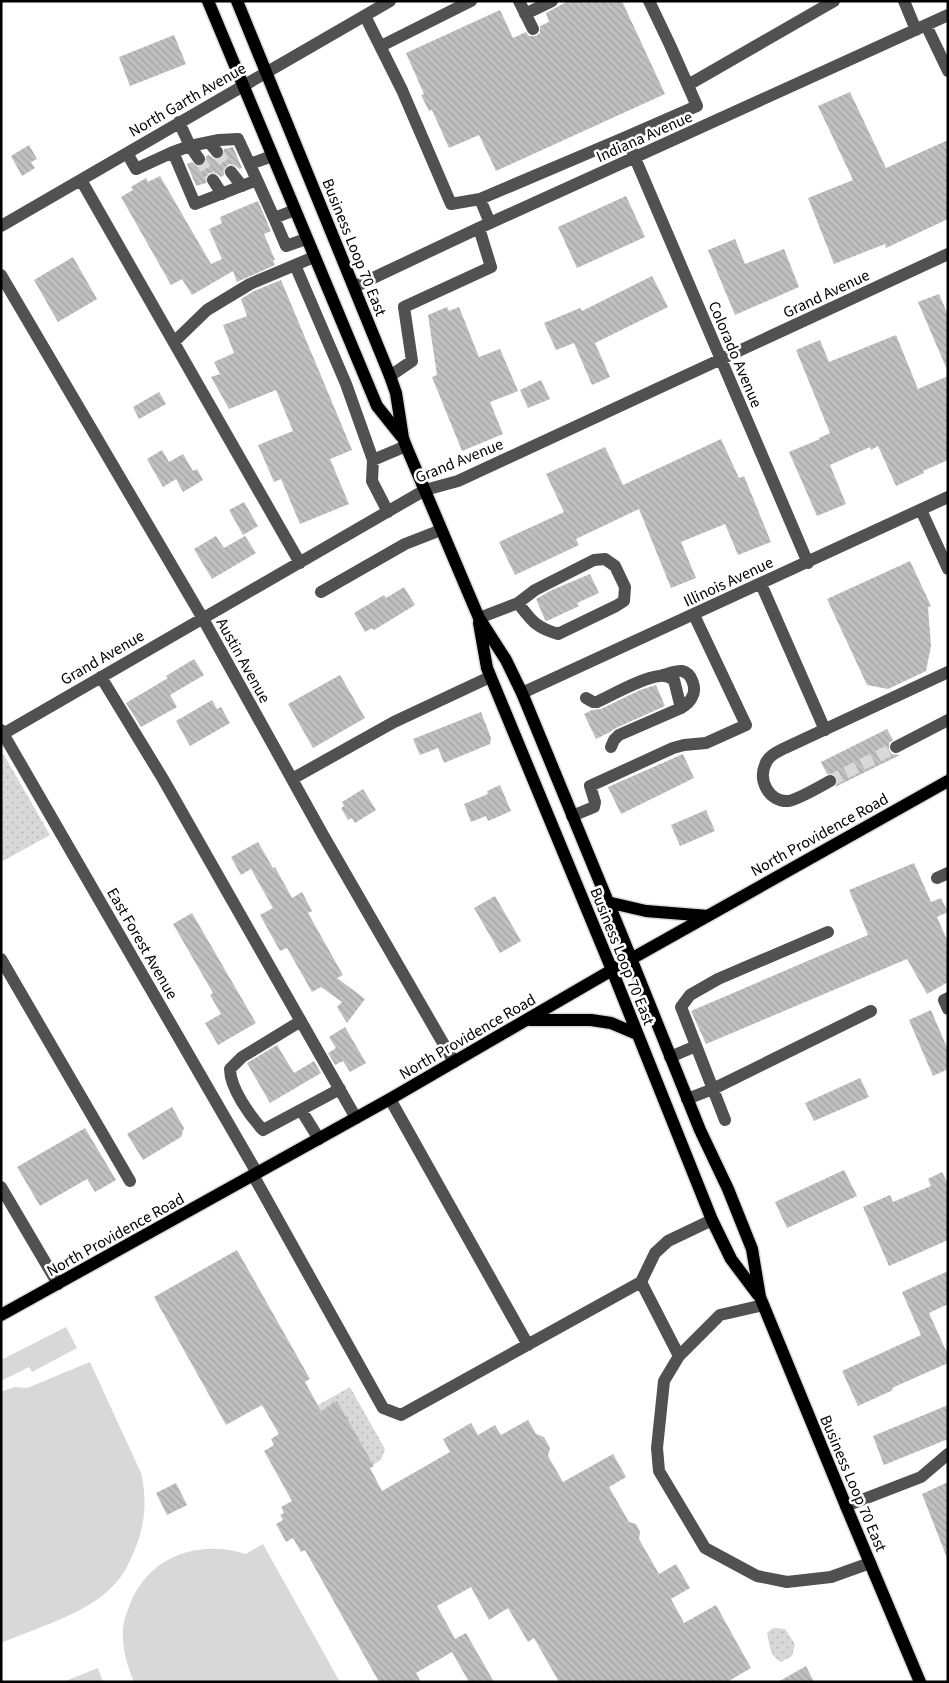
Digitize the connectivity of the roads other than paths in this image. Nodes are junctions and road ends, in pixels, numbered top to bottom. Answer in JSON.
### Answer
{"nodes":[{"id":1,"x":208,"y":1,"type":"edge"},
{"id":2,"x":236,"y":1,"type":"edge"},
{"id":3,"x":390,"y":1,"type":"edge"},
{"id":4,"x":471,"y":1,"type":"edge"},
{"id":5,"x":519,"y":1,"type":"edge"},
{"id":6,"x":552,"y":1,"type":"edge"},
{"id":7,"x":649,"y":1,"type":"edge"},
{"id":8,"x":834,"y":1,"type":"edge"},
{"id":9,"x":904,"y":1,"type":"edge"},
{"id":10,"x":525,"y":14,"type":"junction"},
{"id":11,"x":948,"y":15,"type":"edge"},
{"id":12,"x":365,"y":16,"type":"junction"},
{"id":13,"x":921,"y":28,"type":"junction"},
{"id":14,"x":533,"y":29,"type":"dead end"},
{"id":15,"x":381,"y":46,"type":"junction"},
{"id":16,"x":266,"y":72,"type":"junction"},
{"id":17,"x":948,"y":72,"type":"edge"},
{"id":18,"x":243,"y":85,"type":"junction"},
{"id":19,"x":688,"y":85,"type":"junction"},
{"id":20,"x":179,"y":122,"type":"junction"},
{"id":21,"x":626,"y":137,"type":"junction"},
{"id":22,"x":190,"y":146,"type":"junction"},
{"id":23,"x":173,"y":152,"type":"junction"},
{"id":24,"x":127,"y":153,"type":"junction"},
{"id":25,"x":272,"y":156,"type":"junction"},
{"id":26,"x":635,"y":158,"type":"junction"},
{"id":27,"x":199,"y":159,"type":"tunnel mouth"},
{"id":28,"x":250,"y":164,"type":"junction"},
{"id":29,"x":231,"y":172,"type":"tunnel mouth"},
{"id":30,"x":81,"y":180,"type":"junction"},
{"id":31,"x":213,"y":180,"type":"tunnel mouth"},
{"id":32,"x":257,"y":180,"type":"junction"},
{"id":33,"x":242,"y":186,"type":"junction"},
{"id":34,"x":222,"y":194,"type":"junction"},
{"id":35,"x":480,"y":199,"type":"junction"},
{"id":36,"x":294,"y":210,"type":"junction"},
{"id":37,"x":274,"y":218,"type":"junction"},
{"id":38,"x":1,"y":226,"type":"edge"},
{"id":39,"x":485,"y":226,"type":"junction"},
{"id":40,"x":306,"y":239,"type":"junction"},
{"id":41,"x":948,"y":254,"type":"edge"},
{"id":42,"x":314,"y":257,"type":"junction"},
{"id":43,"x":296,"y":265,"type":"junction"},
{"id":44,"x":1,"y":275,"type":"edge"},
{"id":45,"x":354,"y":287,"type":"junction"},
{"id":46,"x":174,"y":342,"type":"junction"},
{"id":47,"x":350,"y":343,"type":"junction"},
{"id":48,"x":332,"y":350,"type":"junction"},
{"id":49,"x":721,"y":360,"type":"junction"},
{"id":50,"x":365,"y":376,"type":"junction"},
{"id":51,"x":390,"y":376,"type":"junction"},
{"id":52,"x":346,"y":384,"type":"junction"},
{"id":53,"x":404,"y":442,"type":"junction"},
{"id":54,"x":373,"y":460,"type":"junction"},
{"id":55,"x":425,"y":490,"type":"junction"},
{"id":56,"x":948,"y":497,"type":"edge"},
{"id":57,"x":921,"y":510,"type":"junction"},
{"id":58,"x":388,"y":512,"type":"junction"},
{"id":59,"x":441,"y":530,"type":"junction"},
{"id":60,"x":943,"y":548,"type":"edge"},
{"id":61,"x":300,"y":562,"type":"junction"},
{"id":62,"x":808,"y":562,"type":"junction"},
{"id":63,"x":948,"y":569,"type":"edge"},
{"id":64,"x":761,"y":584,"type":"junction"},
{"id":65,"x":321,"y":592,"type":"dead end"},
{"id":66,"x":518,"y":603,"type":"junction"},
{"id":67,"x":694,"y":615,"type":"junction"},
{"id":68,"x":202,"y":618,"type":"junction"},
{"id":69,"x":479,"y":618,"type":"junction"},
{"id":70,"x":948,"y":672,"type":"edge"},
{"id":71,"x":101,"y":677,"type":"junction"},
{"id":72,"x":490,"y":677,"type":"junction"},
{"id":73,"x":522,"y":694,"type":"junction"},
{"id":74,"x":586,"y":698,"type":"dead end"},
{"id":75,"x":948,"y":720,"type":"edge"},
{"id":76,"x":825,"y":730,"type":"junction"},
{"id":77,"x":2,"y":733,"type":"edge"},
{"id":78,"x":611,"y":747,"type":"dead end"},
{"id":79,"x":896,"y":748,"type":"tunnel mouth"},
{"id":80,"x":292,"y":779,"type":"junction"},
{"id":81,"x":830,"y":781,"type":"tunnel mouth"},
{"id":82,"x":948,"y":781,"type":"edge"},
{"id":83,"x":572,"y":816,"type":"junction"},
{"id":84,"x":607,"y":902,"type":"junction"},
{"id":85,"x":708,"y":916,"type":"junction"},
{"id":86,"x":828,"y":932,"type":"dead end"},
{"id":87,"x":1,"y":958,"type":"edge"},
{"id":88,"x":631,"y":959,"type":"junction"},
{"id":89,"x":612,"y":970,"type":"junction"},
{"id":90,"x":948,"y":998,"type":"edge"},
{"id":91,"x":948,"y":1009,"type":"edge"},
{"id":92,"x":871,"y":1011,"type":"dead end"},
{"id":93,"x":527,"y":1020,"type":"junction"},
{"id":94,"x":301,"y":1021,"type":"junction"},
{"id":95,"x":637,"y":1034,"type":"junction"},
{"id":96,"x":696,"y":1046,"type":"junction"},
{"id":97,"x":670,"y":1057,"type":"junction"},
{"id":98,"x":454,"y":1062,"type":"junction"},
{"id":99,"x":340,"y":1089,"type":"junction"},
{"id":100,"x":713,"y":1089,"type":"junction"},
{"id":101,"x":240,"y":1097,"type":"junction"},
{"id":102,"x":390,"y":1099,"type":"junction"},
{"id":103,"x":687,"y":1099,"type":"junction"},
{"id":104,"x":220,"y":1110,"type":"junction"},
{"id":105,"x":302,"y":1110,"type":"junction"},
{"id":106,"x":356,"y":1118,"type":"junction"},
{"id":107,"x":725,"y":1120,"type":"dead end"},
{"id":108,"x":319,"y":1138,"type":"junction"},
{"id":109,"x":255,"y":1174,"type":"junction"},
{"id":110,"x":130,"y":1181,"type":"dead end"},
{"id":111,"x":1,"y":1187,"type":"edge"},
{"id":112,"x":712,"y":1220,"type":"junction"},
{"id":113,"x":641,"y":1282,"type":"junction"},
{"id":114,"x":58,"y":1284,"type":"junction"},
{"id":115,"x":762,"y":1301,"type":"junction"},
{"id":116,"x":1,"y":1314,"type":"edge"},
{"id":117,"x":528,"y":1346,"type":"junction"},
{"id":118,"x":680,"y":1356,"type":"junction"},
{"id":119,"x":948,"y":1454,"type":"edge"},
{"id":120,"x":846,"y":1506,"type":"junction"},
{"id":121,"x":870,"y":1563,"type":"junction"},
{"id":122,"x":920,"y":1682,"type":"edge"}],
"edges":[{"from":1,"to":18,"type":"main road","name":"Business Loop 70 East"},
{"from":2,"to":16,"type":"main road","name":"Business Loop 70 East"},
{"from":3,"to":12,"type":"street","name":"North Garth Avenue"},
{"from":4,"to":15,"type":"street"},
{"from":5,"to":10,"type":"street"},
{"from":6,"to":10,"type":"street"},
{"from":7,"to":19,"type":"street"},
{"from":8,"to":19,"type":"street"},
{"from":9,"to":13,"type":"street"},
{"from":10,"to":14,"type":"street"},
{"from":11,"to":13,"type":"street","name":"Indiana Avenue"},
{"from":12,"to":15,"type":"street"},
{"from":12,"to":16,"type":"street","name":"North Garth Avenue"},
{"from":13,"to":17,"type":"street"},
{"from":13,"to":26,"type":"street","name":"Indiana Avenue"},
{"from":15,"to":35,"type":"street"},
{"from":16,"to":18,"type":"street","name":"North Garth Avenue"},
{"from":16,"to":45,"type":"main road","name":"Business Loop 70 East"},
{"from":18,"to":20,"type":"street","name":"North Garth Avenue"},
{"from":18,"to":25,"type":"main road","name":"Business Loop 70 East"},
{"from":19,"to":21,"type":"street"},
{"from":20,"to":22,"type":"street"},
{"from":20,"to":24,"type":"street","name":"North Garth Avenue"},
{"from":21,"to":26,"type":"street","name":"Colorado Avenue"},
{"from":21,"to":35,"type":"street"},
{"from":22,"to":23,"type":"street"},
{"from":22,"to":27,"type":"street"},
{"from":22,"to":28,"type":"street"},
{"from":23,"to":24,"type":"street"},
{"from":23,"to":34,"type":"street"},
{"from":24,"to":30,"type":"street","name":"North Garth Avenue"},
{"from":25,"to":28,"type":"street"},
{"from":25,"to":36,"type":"main road","name":"Business Loop 70 East"},
{"from":26,"to":39,"type":"street","name":"Indiana Avenue"},
{"from":26,"to":49,"type":"street","name":"Colorado Avenue"},
{"from":28,"to":32,"type":"street"},
{"from":29,"to":33,"type":"street"},
{"from":30,"to":38,"type":"street","name":"North Garth Avenue"},
{"from":30,"to":46,"type":"street"},
{"from":31,"to":34,"type":"street"},
{"from":32,"to":33,"type":"street"},
{"from":32,"to":37,"type":"street"},
{"from":33,"to":34,"type":"street"},
{"from":35,"to":39,"type":"street"},
{"from":36,"to":37,"type":"street"},
{"from":36,"to":40,"type":"main road","name":"Business Loop 70 East"},
{"from":37,"to":40,"type":"street"},
{"from":39,"to":45,"type":"street","name":"Indiana Avenue"},
{"from":39,"to":51,"type":"street"},
{"from":40,"to":42,"type":"main road","name":"Business Loop 70 East"},
{"from":41,"to":49,"type":"street","name":"Grand Avenue"},
{"from":42,"to":43,"type":"street"},
{"from":42,"to":47,"type":"main road","name":"Business Loop 70 East"},
{"from":43,"to":46,"type":"street"},
{"from":43,"to":48,"type":"street"},
{"from":44,"to":68,"type":"street","name":"Austin Avenue"},
{"from":45,"to":51,"type":"main road","name":"Business Loop 70 East"},
{"from":46,"to":61,"type":"street"},
{"from":47,"to":48,"type":"street"},
{"from":47,"to":50,"type":"main road","name":"Business Loop 70 East"},
{"from":48,"to":52,"type":"street"},
{"from":49,"to":55,"type":"street","name":"Grand Avenue"},
{"from":49,"to":62,"type":"street","name":"Colorado Avenue"},
{"from":50,"to":52,"type":"street"},
{"from":50,"to":53,"type":"main road","name":"Business Loop 70 East"},
{"from":51,"to":53,"type":"main road","name":"Business Loop 70 East"},
{"from":52,"to":54,"type":"street"},
{"from":53,"to":54,"type":"street"},
{"from":53,"to":55,"type":"main road","name":"Business Loop 70 East"},
{"from":54,"to":58,"type":"street"},
{"from":55,"to":58,"type":"street","name":"Grand Avenue"},
{"from":55,"to":59,"type":"main road","name":"Business Loop 70 East"},
{"from":56,"to":57,"type":"street","name":"Illinois Avenue"},
{"from":57,"to":60,"type":"street"},
{"from":57,"to":62,"type":"street","name":"Illinois Avenue"},
{"from":58,"to":61,"type":"street","name":"Grand Avenue"},
{"from":59,"to":65,"type":"street"},
{"from":59,"to":69,"type":"main road","name":"Business Loop 70 East"},
{"from":60,"to":63,"type":"street"},
{"from":61,"to":68,"type":"street","name":"Grand Avenue"},
{"from":62,"to":64,"type":"street","name":"Illinois Avenue"},
{"from":64,"to":67,"type":"street","name":"Illinois Avenue"},
{"from":64,"to":76,"type":"street"},
{"from":66,"to":66,"type":"street"},
{"from":66,"to":69,"type":"street"},
{"from":67,"to":73,"type":"street","name":"Illinois Avenue"},
{"from":67,"to":83,"type":"street"},
{"from":68,"to":71,"type":"street","name":"Grand Avenue"},
{"from":68,"to":80,"type":"street","name":"Austin Avenue"},
{"from":69,"to":72,"type":"main road","name":"Business Loop 70 East"},
{"from":69,"to":73,"type":"main road","name":"Business Loop 70 East"},
{"from":70,"to":76,"type":"street"},
{"from":71,"to":77,"type":"street","name":"Grand Avenue"},
{"from":71,"to":94,"type":"street"},
{"from":72,"to":80,"type":"street"},
{"from":72,"to":89,"type":"main road","name":"Business Loop 70 East"},
{"from":73,"to":83,"type":"main road","name":"Business Loop 70 East"},
{"from":74,"to":78,"type":"street"},
{"from":75,"to":79,"type":"street"},
{"from":76,"to":81,"type":"street"},
{"from":77,"to":104,"type":"street","name":"East Forest Avenue"},
{"from":80,"to":98,"type":"street","name":"Austin Avenue"},
{"from":82,"to":85,"type":"main road","name":"North Providence Road"},
{"from":83,"to":84,"type":"main road","name":"Business Loop 70 East"},
{"from":84,"to":85,"type":"main road"},
{"from":84,"to":88,"type":"main road","name":"Business Loop 70 East"},
{"from":85,"to":88,"type":"main road","name":"North Providence Road"},
{"from":86,"to":96,"type":"street"},
{"from":87,"to":110,"type":"street"},
{"from":88,"to":89,"type":"main road","name":"North Providence Road"},
{"from":88,"to":97,"type":"main road","name":"Business Loop 70 East"},
{"from":89,"to":93,"type":"main road","name":"North Providence Road"},
{"from":89,"to":95,"type":"main road","name":"Business Loop 70 East"},
{"from":90,"to":91,"type":"street"},
{"from":92,"to":100,"type":"street"},
{"from":93,"to":95,"type":"main road"},
{"from":93,"to":98,"type":"main road","name":"North Providence Road"},
{"from":94,"to":99,"type":"street"},
{"from":94,"to":101,"type":"street"},
{"from":95,"to":112,"type":"main road","name":"Business Loop 70 East"},
{"from":96,"to":97,"type":"street"},
{"from":96,"to":100,"type":"street"},
{"from":97,"to":103,"type":"main road","name":"Business Loop 70 East"},
{"from":98,"to":102,"type":"main road","name":"North Providence Road"},
{"from":99,"to":105,"type":"street"},
{"from":99,"to":106,"type":"street"},
{"from":100,"to":103,"type":"street"},
{"from":100,"to":107,"type":"street"},
{"from":101,"to":104,"type":"street"},
{"from":101,"to":105,"type":"street"},
{"from":102,"to":106,"type":"main road","name":"North Providence Road"},
{"from":102,"to":117,"type":"street"},
{"from":103,"to":115,"type":"main road","name":"Business Loop 70 East"},
{"from":104,"to":109,"type":"street","name":"East Forest Avenue"},
{"from":105,"to":108,"type":"street"},
{"from":106,"to":108,"type":"main road","name":"North Providence Road"},
{"from":108,"to":109,"type":"main road","name":"North Providence Road"},
{"from":109,"to":114,"type":"main road","name":"North Providence Road"},
{"from":109,"to":117,"type":"street","name":"East Forest Avenue"},
{"from":111,"to":114,"type":"street"},
{"from":112,"to":113,"type":"street"},
{"from":112,"to":115,"type":"main road","name":"Business Loop 70 East"},
{"from":113,"to":117,"type":"street","name":"East Forest Avenue"},
{"from":113,"to":118,"type":"street"},
{"from":114,"to":116,"type":"main road","name":"North Providence Road"},
{"from":115,"to":118,"type":"street"},
{"from":115,"to":120,"type":"main road","name":"Business Loop 70 East"},
{"from":118,"to":121,"type":"street"},
{"from":119,"to":120,"type":"street"},
{"from":120,"to":121,"type":"main road","name":"Business Loop 70 East"},
{"from":121,"to":122,"type":"main road","name":"Business Loop 70 East"}]}
